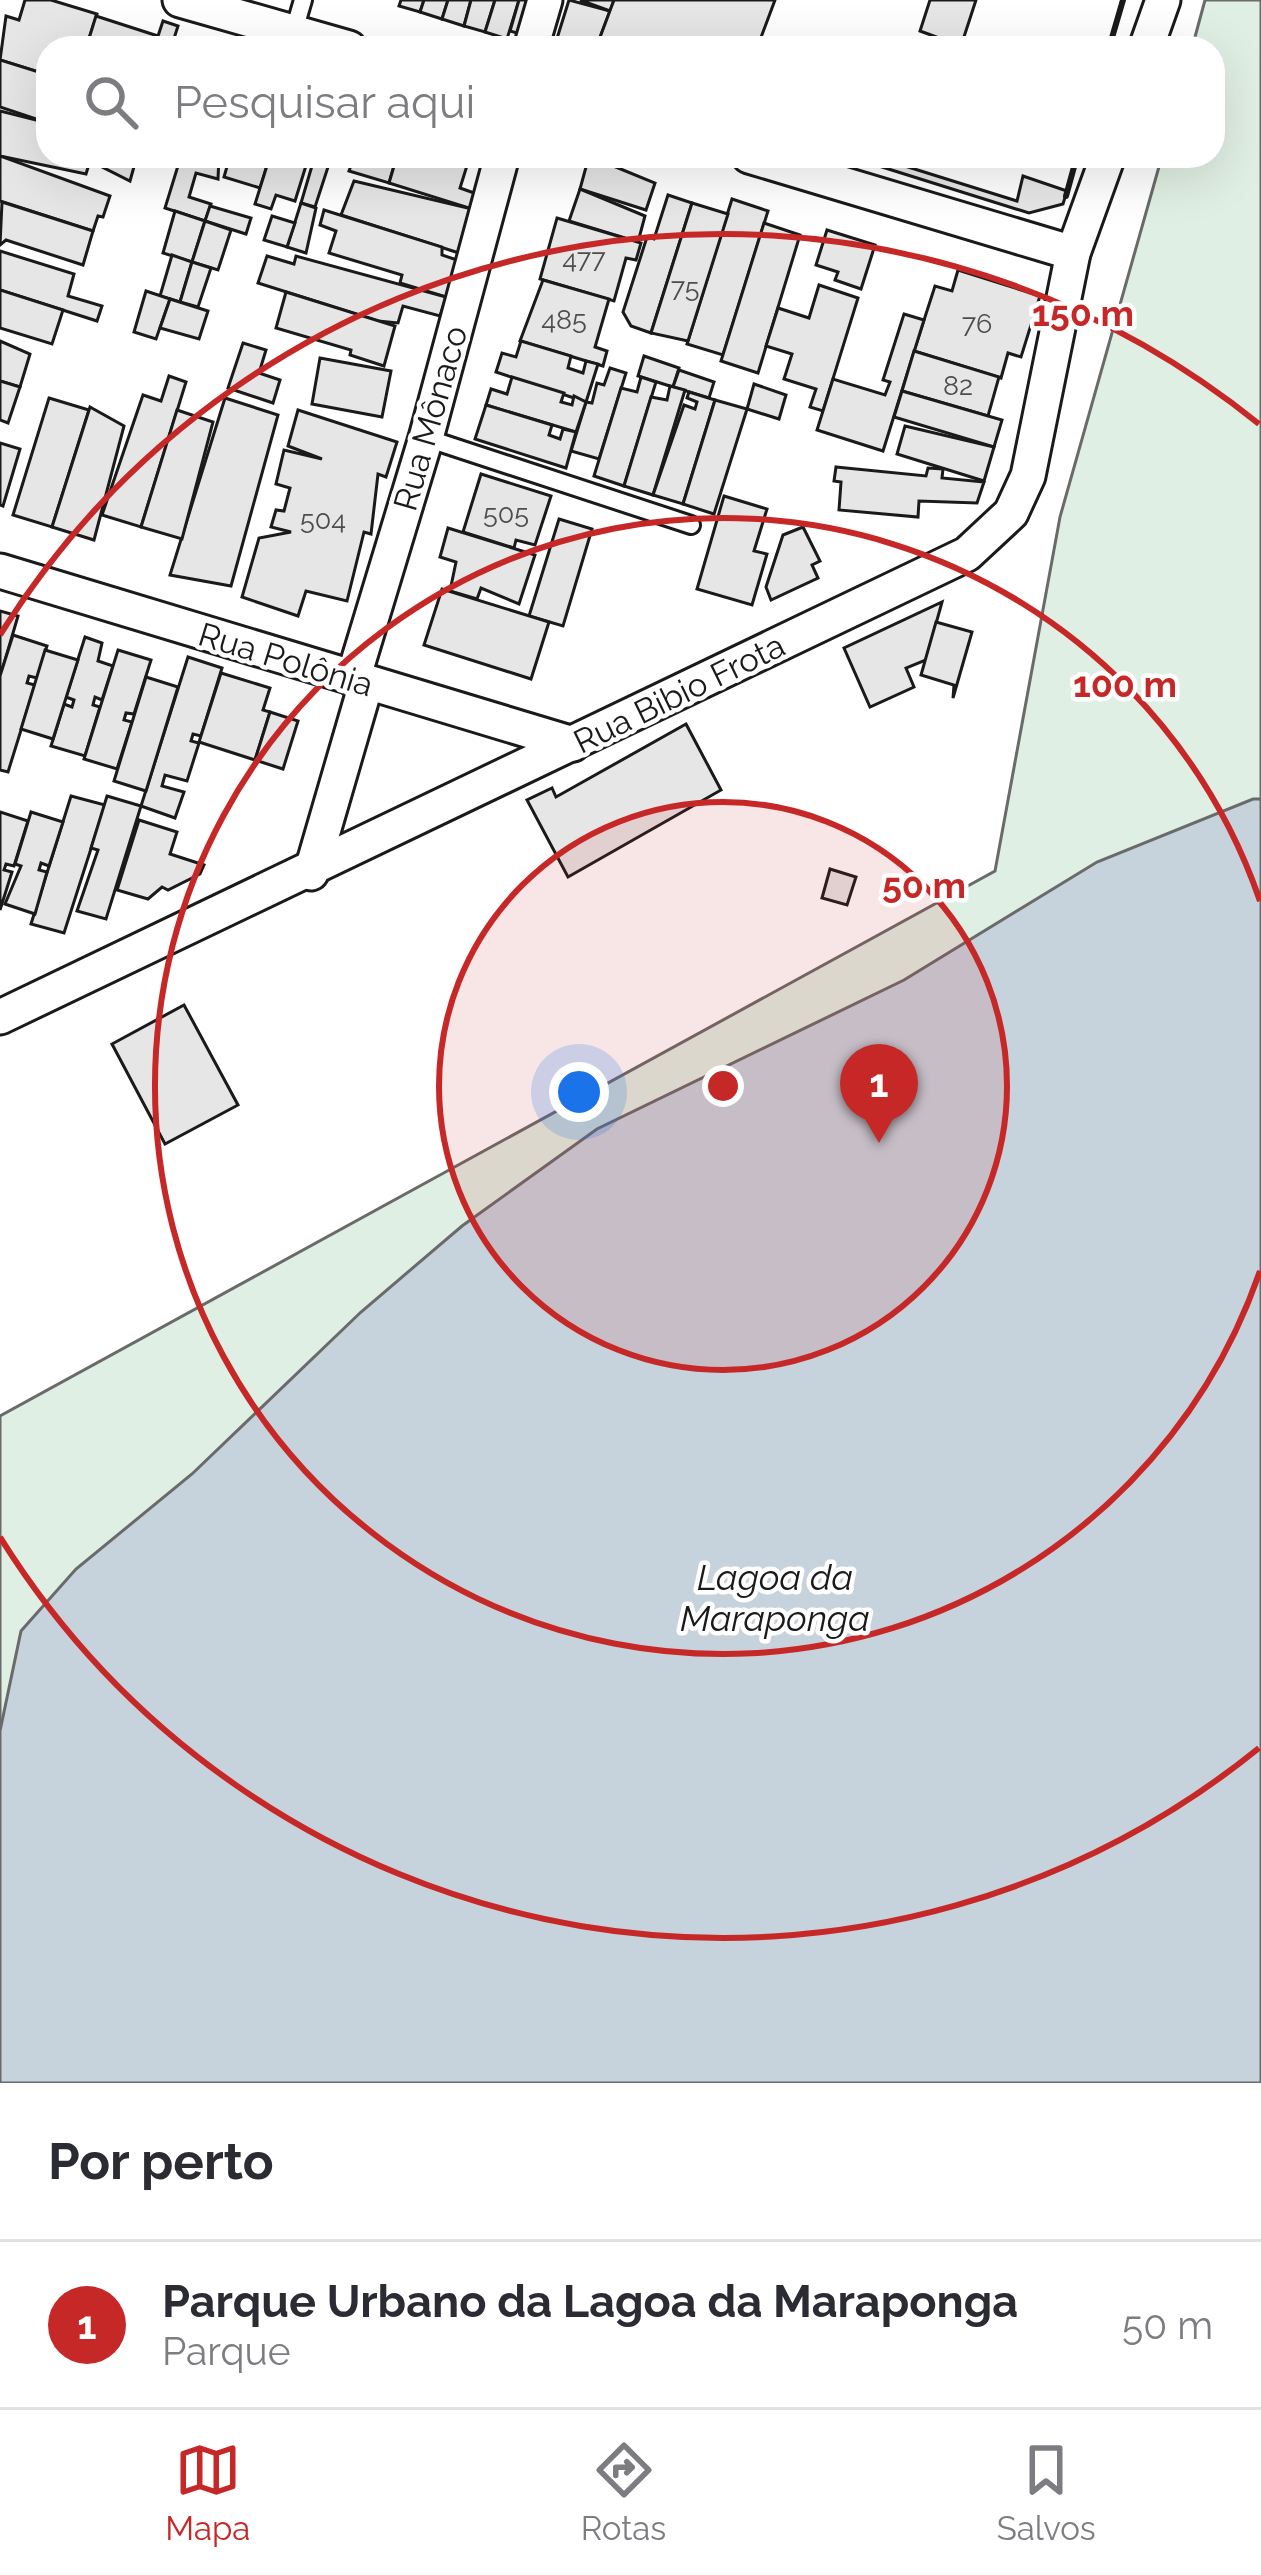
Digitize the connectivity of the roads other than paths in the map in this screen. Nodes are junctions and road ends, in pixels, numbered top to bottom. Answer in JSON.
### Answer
{"nodes":[{"id":1,"x":180,"y":0,"type":"edge"},
{"id":2,"x":303,"y":0,"type":"edge"},
{"id":3,"x":545,"y":0,"type":"edge"},
{"id":4,"x":1163,"y":0,"type":"edge"},
{"id":5,"x":292,"y":35,"type":"junction"},
{"id":6,"x":296,"y":36,"type":"edge"},
{"id":7,"x":534,"y":36,"type":"edge"},
{"id":8,"x":1150,"y":36,"type":"edge"},
{"id":9,"x":499,"y":168,"type":"edge"},
{"id":10,"x":789,"y":168,"type":"edge"},
{"id":11,"x":1104,"y":168,"type":"edge"},
{"id":12,"x":1073,"y":254,"type":"junction"},
{"id":13,"x":426,"y":438,"type":"junction"},
{"id":14,"x":691,"y":525,"type":"dead end"},
{"id":15,"x":0,"y":571,"type":"edge"},
{"id":16,"x":359,"y":682,"type":"junction"},
{"id":17,"x":573,"y":744,"type":"junction"},
{"id":18,"x":311,"y":873,"type":"junction"},
{"id":19,"x":0,"y":1017,"type":"edge"}],
"edges":[{"from":1,"to":5,"type":"street"},
{"from":2,"to":5,"type":"lane"},
{"from":3,"to":7,"type":"street"},
{"from":4,"to":8,"type":"street"},
{"from":5,"to":6,"type":"street"},
{"from":9,"to":13,"type":"street","name":"Rua Mônaco"},
{"from":10,"to":12,"type":"street"},
{"from":11,"to":12,"type":"street","name":"Rua Bibio Frota"},
{"from":12,"to":17,"type":"street","name":"Rua Bibio Frota"},
{"from":13,"to":14,"type":"lane"},
{"from":13,"to":16,"type":"street","name":"Rua Mônaco"},
{"from":15,"to":16,"type":"street","name":"Rua Polônia"},
{"from":16,"to":17,"type":"street","name":"Rua Polônia"},
{"from":16,"to":18,"type":"street","name":"Rua Mônaco"},
{"from":17,"to":18,"type":"street","name":"Rua Bibio Frota"},
{"from":18,"to":19,"type":"street","name":"Rua Bibio Frota"}]}
